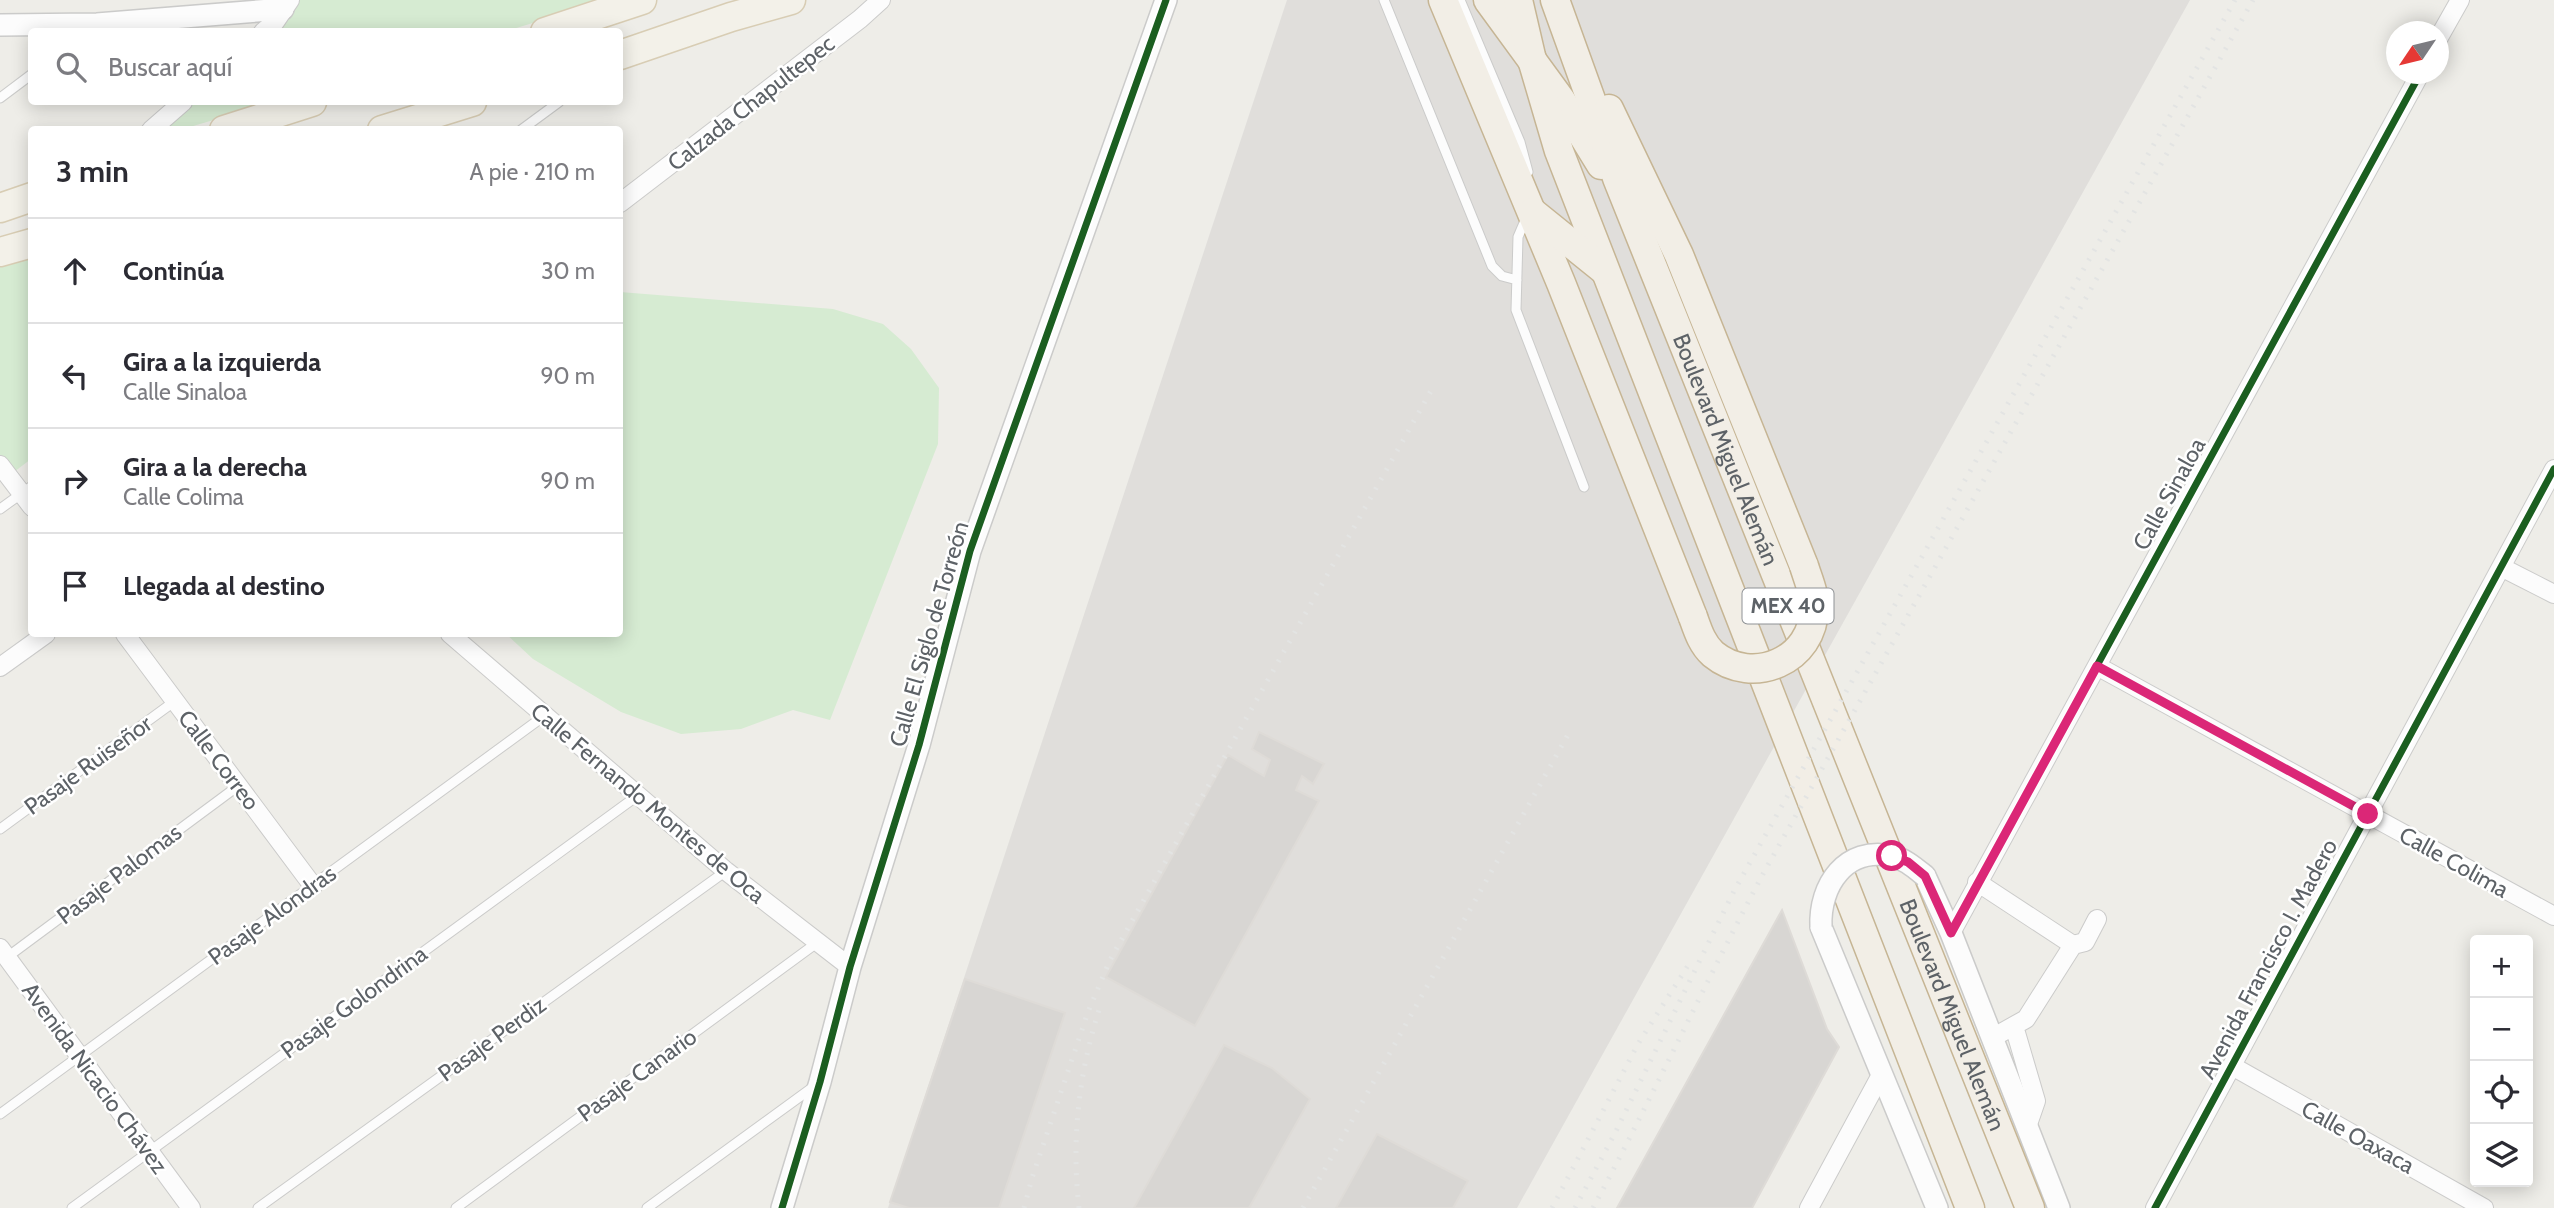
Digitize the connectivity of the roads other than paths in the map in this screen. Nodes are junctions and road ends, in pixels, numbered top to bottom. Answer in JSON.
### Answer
{"nodes":[{"id":1,"x":642,"y":0,"type":"edge"},
{"id":2,"x":790,"y":0,"type":"edge"},
{"id":3,"x":881,"y":0,"type":"edge"},
{"id":4,"x":1166,"y":0,"type":"edge"},
{"id":5,"x":1384,"y":0,"type":"edge"},
{"id":6,"x":1443,"y":0,"type":"edge"},
{"id":7,"x":1460,"y":0,"type":"edge"},
{"id":8,"x":1488,"y":0,"type":"edge"},
{"id":9,"x":1518,"y":0,"type":"edge"},
{"id":10,"x":1555,"y":0,"type":"edge"},
{"id":11,"x":2460,"y":0,"type":"edge"},
{"id":12,"x":278,"y":19,"type":"edge"},
{"id":13,"x":2448,"y":21,"type":"edge"},
{"id":14,"x":0,"y":25,"type":"edge"},
{"id":15,"x":93,"y":28,"type":"edge"},
{"id":16,"x":557,"y":28,"type":"edge"},
{"id":17,"x":1568,"y":34,"type":"junction"},
{"id":18,"x":623,"y":54,"type":"edge"},
{"id":19,"x":1531,"y":56,"type":"junction"},
{"id":20,"x":28,"y":77,"type":"edge"},
{"id":21,"x":2415,"y":84,"type":"edge"},
{"id":22,"x":0,"y":98,"type":"edge"},
{"id":23,"x":180,"y":105,"type":"edge"},
{"id":24,"x":297,"y":105,"type":"edge"},
{"id":25,"x":462,"y":105,"type":"edge"},
{"id":26,"x":555,"y":105,"type":"edge"},
{"id":27,"x":156,"y":126,"type":"edge"},
{"id":28,"x":236,"y":126,"type":"edge"},
{"id":29,"x":395,"y":126,"type":"edge"},
{"id":30,"x":526,"y":126,"type":"edge"},
{"id":31,"x":28,"y":198,"type":"edge"},
{"id":32,"x":623,"y":201,"type":"edge"},
{"id":33,"x":0,"y":208,"type":"edge"},
{"id":34,"x":1530,"y":210,"type":"junction"},
{"id":35,"x":1636,"y":225,"type":"junction"},
{"id":36,"x":28,"y":244,"type":"edge"},
{"id":37,"x":0,"y":252,"type":"edge"},
{"id":38,"x":1607,"y":271,"type":"junction"},
{"id":39,"x":1517,"y":280,"type":"junction"},
{"id":40,"x":0,"y":465,"type":"edge"},
{"id":41,"x":2554,"y":469,"type":"edge"},
{"id":42,"x":1584,"y":487,"type":"dead end"},
{"id":43,"x":28,"y":495,"type":"edge"},
{"id":44,"x":0,"y":509,"type":"edge"},
{"id":45,"x":2501,"y":567,"type":"junction"},
{"id":46,"x":2554,"y":594,"type":"edge"},
{"id":47,"x":42,"y":637,"type":"edge"},
{"id":48,"x":127,"y":637,"type":"edge"},
{"id":49,"x":453,"y":637,"type":"edge"},
{"id":50,"x":2097,"y":666,"type":"junction"},
{"id":51,"x":0,"y":667,"type":"edge"},
{"id":52,"x":175,"y":701,"type":"junction"},
{"id":53,"x":544,"y":716,"type":"junction"},
{"id":54,"x":238,"y":786,"type":"junction"},
{"id":55,"x":637,"y":796,"type":"junction"},
{"id":56,"x":2368,"y":814,"type":"junction"},
{"id":57,"x":0,"y":829,"type":"edge"},
{"id":58,"x":726,"y":871,"type":"junction"},
{"id":59,"x":1977,"y":883,"type":"junction"},
{"id":60,"x":313,"y":886,"type":"junction"},
{"id":61,"x":2554,"y":916,"type":"edge"},
{"id":62,"x":2097,"y":919,"type":"dead end"},
{"id":63,"x":1951,"y":933,"type":"junction"},
{"id":64,"x":818,"y":942,"type":"junction"},
{"id":65,"x":2073,"y":946,"type":"junction"},
{"id":66,"x":2,"y":956,"type":"edge"},
{"id":67,"x":850,"y":967,"type":"junction"},
{"id":68,"x":2014,"y":1026,"type":"junction"},
{"id":69,"x":1992,"y":1038,"type":"junction"},
{"id":70,"x":79,"y":1056,"type":"junction"},
{"id":71,"x":2232,"y":1066,"type":"junction"},
{"id":72,"x":1882,"y":1073,"type":"junction"},
{"id":73,"x":820,"y":1082,"type":"junction"},
{"id":74,"x":0,"y":1114,"type":"edge"},
{"id":75,"x":2027,"y":1127,"type":"junction"},
{"id":76,"x":149,"y":1152,"type":"junction"},
{"id":77,"x":72,"y":1208,"type":"edge"},
{"id":78,"x":191,"y":1208,"type":"edge"},
{"id":79,"x":258,"y":1208,"type":"edge"},
{"id":80,"x":456,"y":1208,"type":"edge"},
{"id":81,"x":647,"y":1208,"type":"edge"},
{"id":82,"x":782,"y":1208,"type":"edge"},
{"id":83,"x":1809,"y":1208,"type":"edge"},
{"id":84,"x":1937,"y":1208,"type":"edge"},
{"id":85,"x":1969,"y":1208,"type":"edge"},
{"id":86,"x":2030,"y":1208,"type":"edge"},
{"id":87,"x":2059,"y":1208,"type":"edge"},
{"id":88,"x":2155,"y":1208,"type":"edge"},
{"id":89,"x":2484,"y":1208,"type":"edge"}],
"edges":[{"from":1,"to":16,"type":"main road"},
{"from":2,"to":18,"type":"main road"},
{"from":3,"to":32,"type":"street","name":"Calzada Chapultepec"},
{"from":4,"to":67,"type":"street","name":"Calle El Siglo de Torreón"},
{"from":5,"to":39,"type":"lane"},
{"from":6,"to":34,"type":"highway"},
{"from":7,"to":34,"type":"lane"},
{"from":8,"to":19,"type":"highway"},
{"from":9,"to":19,"type":"highway","name":"Boulevard Miguel Alemán","number":"MEX 40"},
{"from":10,"to":17,"type":"highway","name":"Boulevard Miguel Alemán","number":"MEX 40"},
{"from":11,"to":13,"type":"street"},
{"from":12,"to":15,"type":"street"},
{"from":14,"to":15,"type":"street"},
{"from":17,"to":34,"type":"highway","bridge":true},
{"from":17,"to":35,"type":"highway","name":"Boulevard Miguel Alemán","number":"MEX 40"},
{"from":19,"to":35,"type":"highway"},
{"from":19,"to":38,"type":"highway","name":"Boulevard Miguel Alemán","number":"MEX 40"},
{"from":20,"to":22,"type":"lane"},
{"from":21,"to":50,"type":"street","name":"Calle Sinaloa"},
{"from":23,"to":27,"type":"street"},
{"from":24,"to":28,"type":"main road"},
{"from":25,"to":29,"type":"main road"},
{"from":26,"to":30,"type":"lane"},
{"from":31,"to":33,"type":"main road"},
{"from":34,"to":38,"type":"highway"},
{"from":34,"to":39,"type":"lane"},
{"from":35,"to":86,"type":"highway","name":"Boulevard Miguel Alemán","number":"MEX 40"},
{"from":36,"to":37,"type":"main road"},
{"from":38,"to":85,"type":"highway","name":"Boulevard Miguel Alemán","number":"MEX 40"},
{"from":39,"to":42,"type":"lane"},
{"from":40,"to":43,"type":"street"},
{"from":41,"to":45,"type":"street","name":"Avenida Francisco I. Madero"},
{"from":43,"to":44,"type":"lane"},
{"from":45,"to":46,"type":"street"},
{"from":45,"to":56,"type":"street","name":"Avenida Francisco I. Madero"},
{"from":47,"to":51,"type":"street"},
{"from":48,"to":52,"type":"street","name":"Calle Correo"},
{"from":49,"to":53,"type":"street","name":"Calle Fernando Montes de Oca"},
{"from":50,"to":56,"type":"street","name":"Calle Colima"},
{"from":50,"to":59,"type":"street","name":"Calle Sinaloa"},
{"from":52,"to":54,"type":"street","name":"Calle Correo"},
{"from":52,"to":57,"type":"lane","name":"Pasaje Ruiseñor"},
{"from":53,"to":55,"type":"street","name":"Calle Fernando Montes de Oca"},
{"from":53,"to":60,"type":"lane","name":"Pasaje Alondras"},
{"from":54,"to":60,"type":"street","name":"Calle Correo"},
{"from":54,"to":66,"type":"lane","name":"Pasaje Palomas"},
{"from":55,"to":58,"type":"street","name":"Calle Fernando Montes de Oca"},
{"from":55,"to":76,"type":"lane","name":"Pasaje Golondrina"},
{"from":56,"to":61,"type":"street","name":"Calle Colima"},
{"from":56,"to":71,"type":"street","name":"Avenida Francisco I. Madero"},
{"from":58,"to":64,"type":"street","name":"Calle Fernando Montes de Oca"},
{"from":58,"to":79,"type":"lane","name":"Pasaje Perdiz"},
{"from":59,"to":63,"type":"street","name":"Calle Sinaloa"},
{"from":59,"to":65,"type":"street"},
{"from":60,"to":70,"type":"lane","name":"Pasaje Alondras"},
{"from":62,"to":65,"type":"street"},
{"from":63,"to":69,"type":"street"},
{"from":63,"to":72,"type":"street","bridge":true},
{"from":64,"to":67,"type":"street","name":"Calle Fernando Montes de Oca"},
{"from":64,"to":80,"type":"lane","name":"Pasaje Canario"},
{"from":65,"to":68,"type":"street"},
{"from":66,"to":70,"type":"street","name":"Avenida Nicacio Chávez"},
{"from":67,"to":73,"type":"street","name":"Calle El Siglo de Torreón"},
{"from":68,"to":69,"type":"street"},
{"from":68,"to":75,"type":"street"},
{"from":69,"to":75,"type":"street"},
{"from":70,"to":74,"type":"lane","name":"Pasaje Alondras"},
{"from":70,"to":76,"type":"street","name":"Avenida Nicacio Chávez"},
{"from":71,"to":88,"type":"street","name":"Avenida Francisco I. Madero"},
{"from":71,"to":89,"type":"street","name":"Calle Oaxaca"},
{"from":72,"to":83,"type":"street"},
{"from":72,"to":84,"type":"street"},
{"from":73,"to":81,"type":"lane"},
{"from":73,"to":82,"type":"street","name":"Calle El Siglo de Torreón"},
{"from":75,"to":87,"type":"street"},
{"from":76,"to":77,"type":"lane","name":"Pasaje Golondrina"},
{"from":76,"to":78,"type":"street","name":"Avenida Nicacio Chávez"}]}
